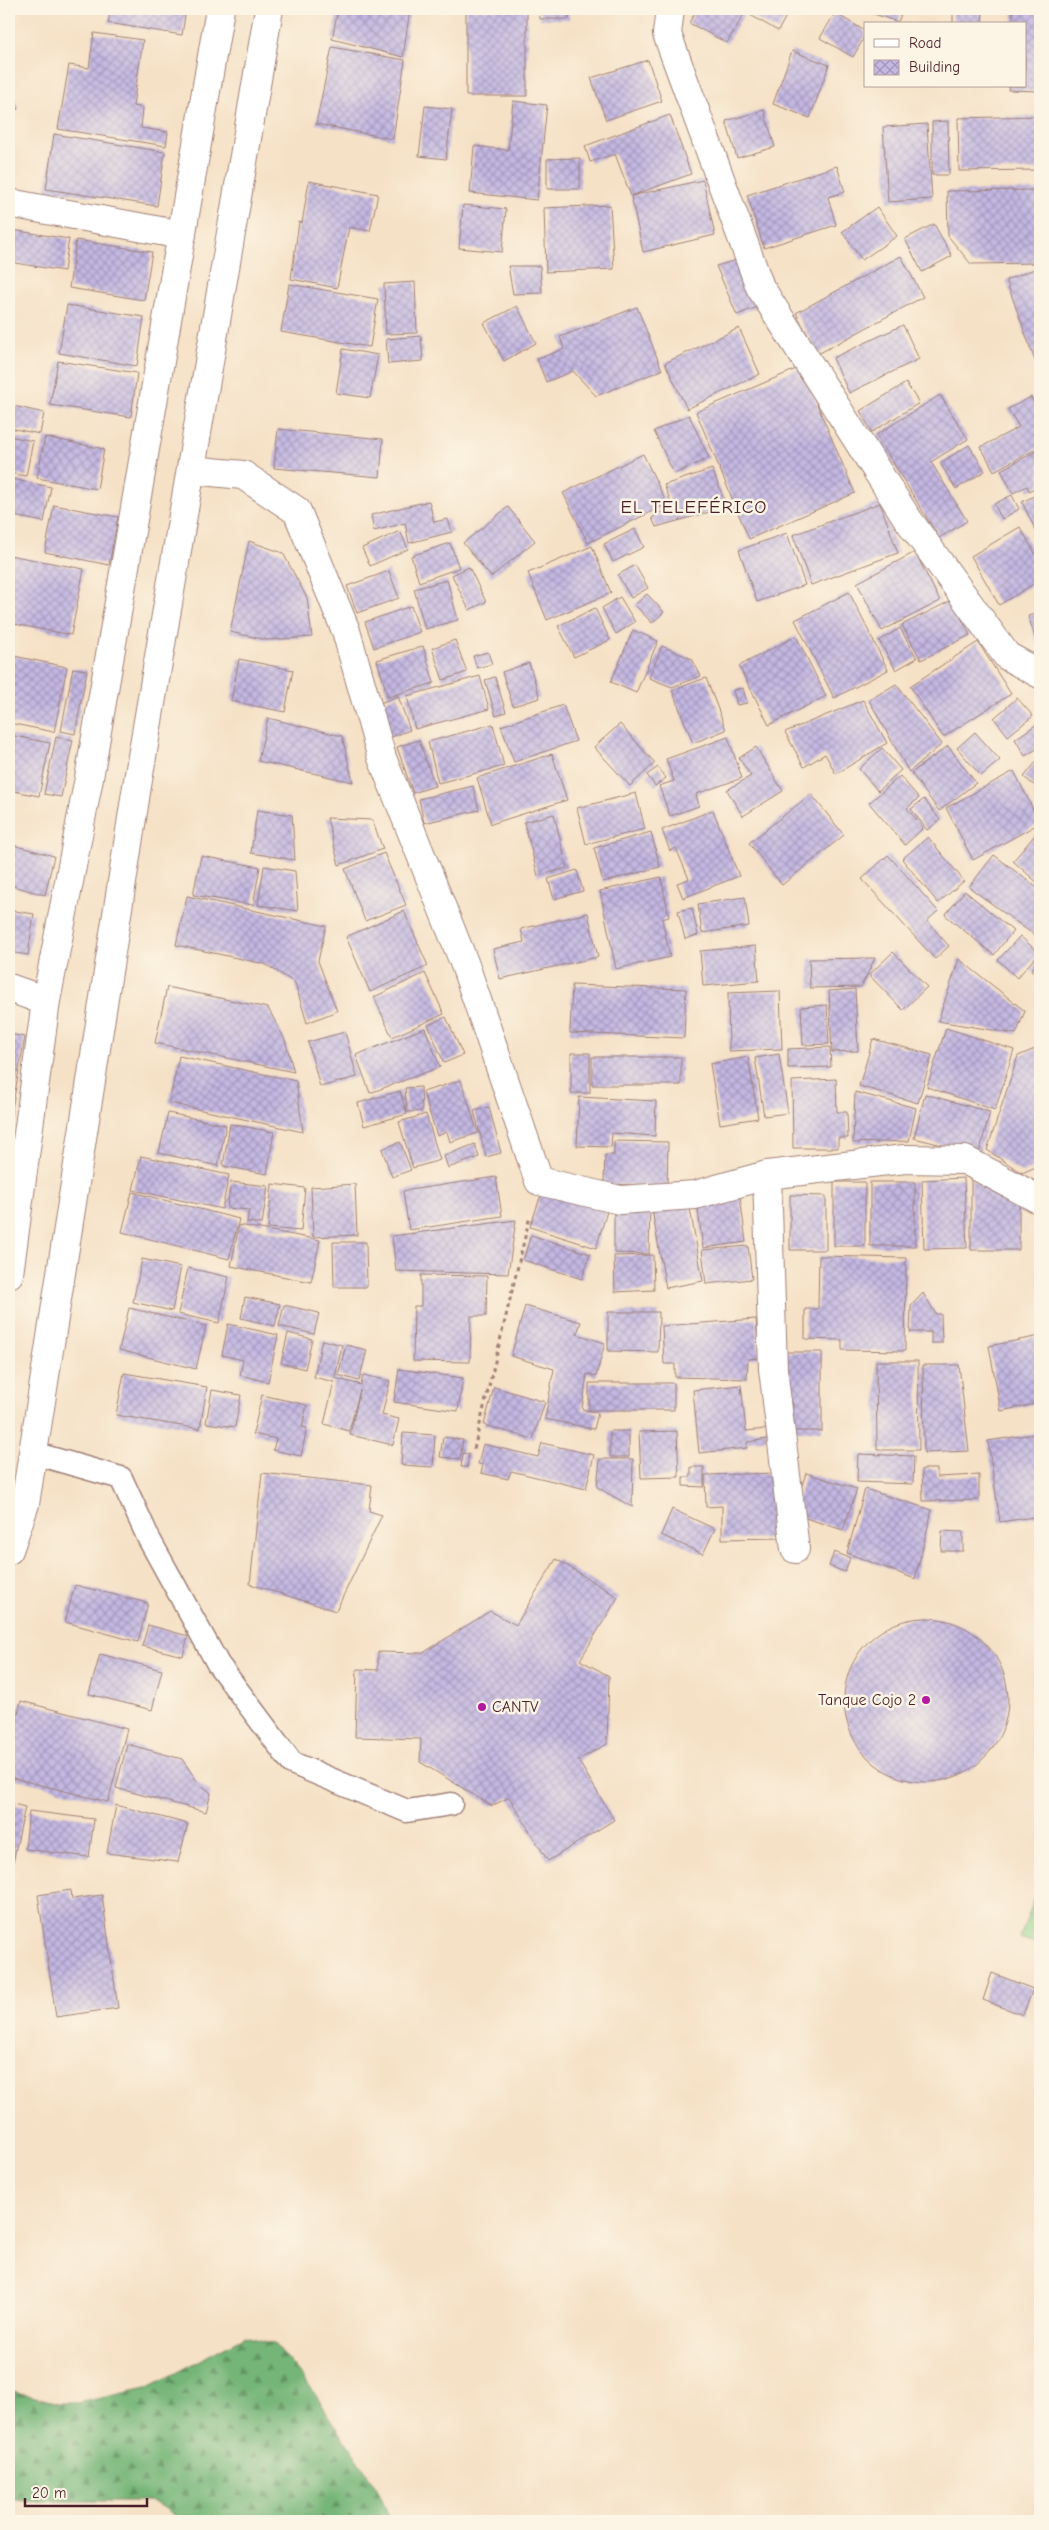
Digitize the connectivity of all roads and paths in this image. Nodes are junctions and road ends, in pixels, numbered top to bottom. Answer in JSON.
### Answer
{"nodes":[{"id":1,"x":220,"y":9,"type":"edge"},
{"id":2,"x":269,"y":9,"type":"edge"},
{"id":3,"x":670,"y":9,"type":"edge"},
{"id":4,"x":9,"y":203,"type":"edge"},
{"id":5,"x":182,"y":235,"type":"junction"},
{"id":6,"x":191,"y":470,"type":"junction"},
{"id":7,"x":1040,"y":674,"type":"edge"},
{"id":8,"x":9,"y":988,"type":"edge"},
{"id":9,"x":46,"y":1001,"type":"junction"},
{"id":10,"x":767,"y":1175,"type":"junction"},
{"id":11,"x":539,"y":1181,"type":"junction"},
{"id":12,"x":1040,"y":1200,"type":"edge"},
{"id":13,"x":9,"y":1274,"type":"edge"},
{"id":14,"x":474,"y":1449,"type":"dead end"},
{"id":15,"x":34,"y":1453,"type":"junction"},
{"id":16,"x":795,"y":1549,"type":"dead end"},
{"id":17,"x":9,"y":1550,"type":"edge"},
{"id":18,"x":451,"y":1804,"type":"dead end"}],
"edges":[{"from":1,"to":5,"type":"street"},
{"from":2,"to":6,"type":"street"},
{"from":3,"to":7,"type":"street"},
{"from":4,"to":5,"type":"street"},
{"from":5,"to":9,"type":"street"},
{"from":6,"to":11,"type":"street"},
{"from":6,"to":15,"type":"street"},
{"from":8,"to":9,"type":"street"},
{"from":9,"to":13,"type":"street"},
{"from":10,"to":11,"type":"street"},
{"from":10,"to":12,"type":"street"},
{"from":10,"to":16,"type":"street"},
{"from":11,"to":14,"type":"path"},
{"from":15,"to":17,"type":"street"},
{"from":15,"to":18,"type":"lane"}]}
